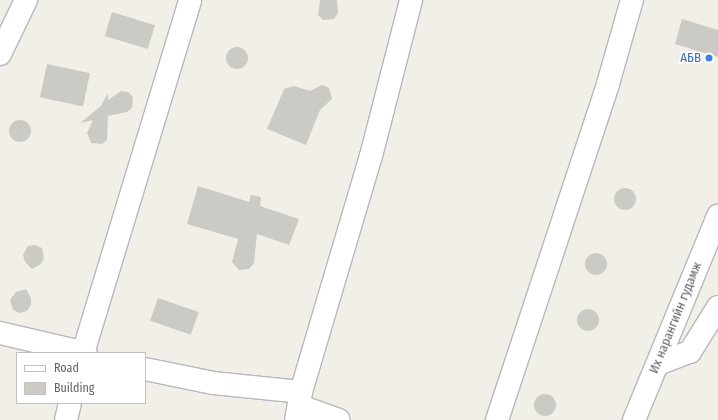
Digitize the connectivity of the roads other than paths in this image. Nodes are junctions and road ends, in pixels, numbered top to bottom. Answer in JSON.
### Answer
{"nodes":[{"id":1,"x":26,"y":0,"type":"edge"},
{"id":2,"x":190,"y":0,"type":"edge"},
{"id":3,"x":411,"y":0,"type":"edge"},
{"id":4,"x":632,"y":0,"type":"edge"},
{"id":5,"x":0,"y":54,"type":"edge"},
{"id":6,"x":718,"y":216,"type":"edge"},
{"id":7,"x":718,"y":307,"type":"edge"},
{"id":8,"x":0,"y":333,"type":"edge"},
{"id":9,"x":80,"y":352,"type":"edge"},
{"id":10,"x":84,"y":352,"type":"edge"},
{"id":11,"x":658,"y":364,"type":"junction"},
{"id":12,"x":146,"y":369,"type":"edge"},
{"id":13,"x":70,"y":404,"type":"edge"},
{"id":14,"x":299,"y":406,"type":"edge"},
{"id":15,"x":66,"y":420,"type":"edge"},
{"id":16,"x":339,"y":420,"type":"edge"},
{"id":17,"x":497,"y":420,"type":"edge"},
{"id":18,"x":634,"y":420,"type":"edge"}],
"edges":[{"from":1,"to":5,"type":"street"},
{"from":2,"to":10,"type":"street"},
{"from":3,"to":14,"type":"street"},
{"from":4,"to":17,"type":"street"},
{"from":6,"to":11,"type":"street","name":"Их нарангийн гудамж"},
{"from":7,"to":11,"type":"street"},
{"from":8,"to":9,"type":"street"},
{"from":11,"to":18,"type":"street","name":"Их нарангийн гудамж"},
{"from":12,"to":14,"type":"street"},
{"from":13,"to":15,"type":"street"},
{"from":14,"to":16,"type":"street"}]}
